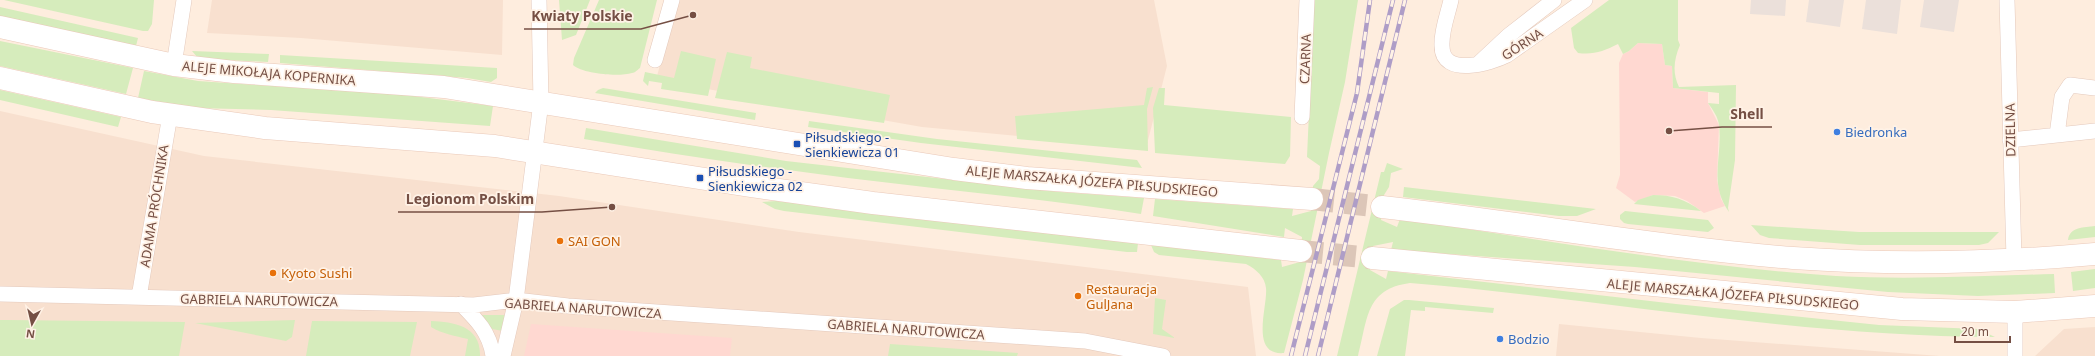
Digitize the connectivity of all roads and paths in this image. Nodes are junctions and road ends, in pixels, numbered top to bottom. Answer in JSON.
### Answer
{"nodes":[{"id":1,"x":184,"y":0,"type":"edge"},
{"id":2,"x":539,"y":0,"type":"edge"},
{"id":3,"x":672,"y":0,"type":"edge"},
{"id":4,"x":1307,"y":0,"type":"edge"},
{"id":5,"x":1451,"y":0,"type":"edge"},
{"id":6,"x":1554,"y":0,"type":"edge"},
{"id":7,"x":1585,"y":0,"type":"edge"},
{"id":8,"x":2007,"y":0,"type":"edge"},
{"id":9,"x":0,"y":27,"type":"edge"},
{"id":10,"x":655,"y":60,"type":"dead end"},
{"id":11,"x":1478,"y":64,"type":"junction"},
{"id":12,"x":174,"y":65,"type":"junction"},
{"id":13,"x":0,"y":78,"type":"edge"},
{"id":14,"x":2095,"y":88,"type":"edge"},
{"id":15,"x":541,"y":102,"type":"junction"},
{"id":16,"x":170,"y":115,"type":"junction"},
{"id":17,"x":1302,"y":117,"type":"dead end"},
{"id":18,"x":2095,"y":131,"type":"edge"},
{"id":19,"x":2057,"y":135,"type":"junction"},
{"id":20,"x":2010,"y":140,"type":"junction"},
{"id":21,"x":535,"y":152,"type":"junction"},
{"id":22,"x":1312,"y":199,"type":"tunnel mouth"},
{"id":23,"x":1382,"y":207,"type":"tunnel mouth"},
{"id":24,"x":1301,"y":251,"type":"tunnel mouth"},
{"id":25,"x":2095,"y":254,"type":"edge"},
{"id":26,"x":1372,"y":258,"type":"tunnel mouth"},
{"id":27,"x":2014,"y":260,"type":"junction"},
{"id":28,"x":0,"y":294,"type":"edge"},
{"id":29,"x":139,"y":296,"type":"junction"},
{"id":30,"x":516,"y":300,"type":"junction"},
{"id":31,"x":461,"y":304,"type":"junction"},
{"id":32,"x":2095,"y":306,"type":"edge"},
{"id":33,"x":2015,"y":312,"type":"junction"},
{"id":34,"x":493,"y":356,"type":"edge"},
{"id":35,"x":503,"y":356,"type":"edge"},
{"id":36,"x":1163,"y":356,"type":"edge"},
{"id":37,"x":2015,"y":356,"type":"edge"}],
"edges":[{"from":1,"to":12,"type":"street"},
{"from":2,"to":15,"type":"street"},
{"from":3,"to":10,"type":"street"},
{"from":4,"to":17,"type":"street","name":"CZARNA"},
{"from":5,"to":11,"type":"street"},
{"from":6,"to":11,"type":"street","name":"GÓRNA"},
{"from":7,"to":11,"type":"street","name":"GÓRNA"},
{"from":8,"to":20,"type":"street","name":"DZIELNA"},
{"from":9,"to":12,"type":"main road","name":"ALEJE MIKOŁAJA KOPERNIKA"},
{"from":12,"to":15,"type":"main road","name":"ALEJE MIKOŁAJA KOPERNIKA"},
{"from":13,"to":16,"type":"main road"},
{"from":14,"to":19,"type":"street"},
{"from":15,"to":21,"type":"street"},
{"from":15,"to":22,"type":"main road","name":"ALEJE MARSZAŁKA JÓZEFA PIŁSUDSKIEGO"},
{"from":16,"to":21,"type":"main road"},
{"from":16,"to":29,"type":"street","name":"ADAMA PRÓCHNIKA"},
{"from":18,"to":19,"type":"street"},
{"from":19,"to":20,"type":"street"},
{"from":20,"to":27,"type":"street","name":"DZIELNA"},
{"from":21,"to":24,"type":"main road"},
{"from":21,"to":30,"type":"street"},
{"from":23,"to":27,"type":"main road"},
{"from":25,"to":27,"type":"main road"},
{"from":26,"to":33,"type":"main road","name":"ALEJE MARSZAŁKA JÓZEFA PIŁSUDSKIEGO"},
{"from":28,"to":29,"type":"street","name":"GABRIELA NARUTOWICZA"},
{"from":29,"to":31,"type":"street","name":"GABRIELA NARUTOWICZA"},
{"from":30,"to":31,"type":"street","name":"GABRIELA NARUTOWICZA"},
{"from":30,"to":35,"type":"street"},
{"from":30,"to":36,"type":"street","name":"GABRIELA NARUTOWICZA"},
{"from":31,"to":34,"type":"street"},
{"from":32,"to":33,"type":"main road","name":"ALEJE MARSZAŁKA JÓZEFA PIŁSUDSKIEGO"},
{"from":33,"to":37,"type":"street"}]}
